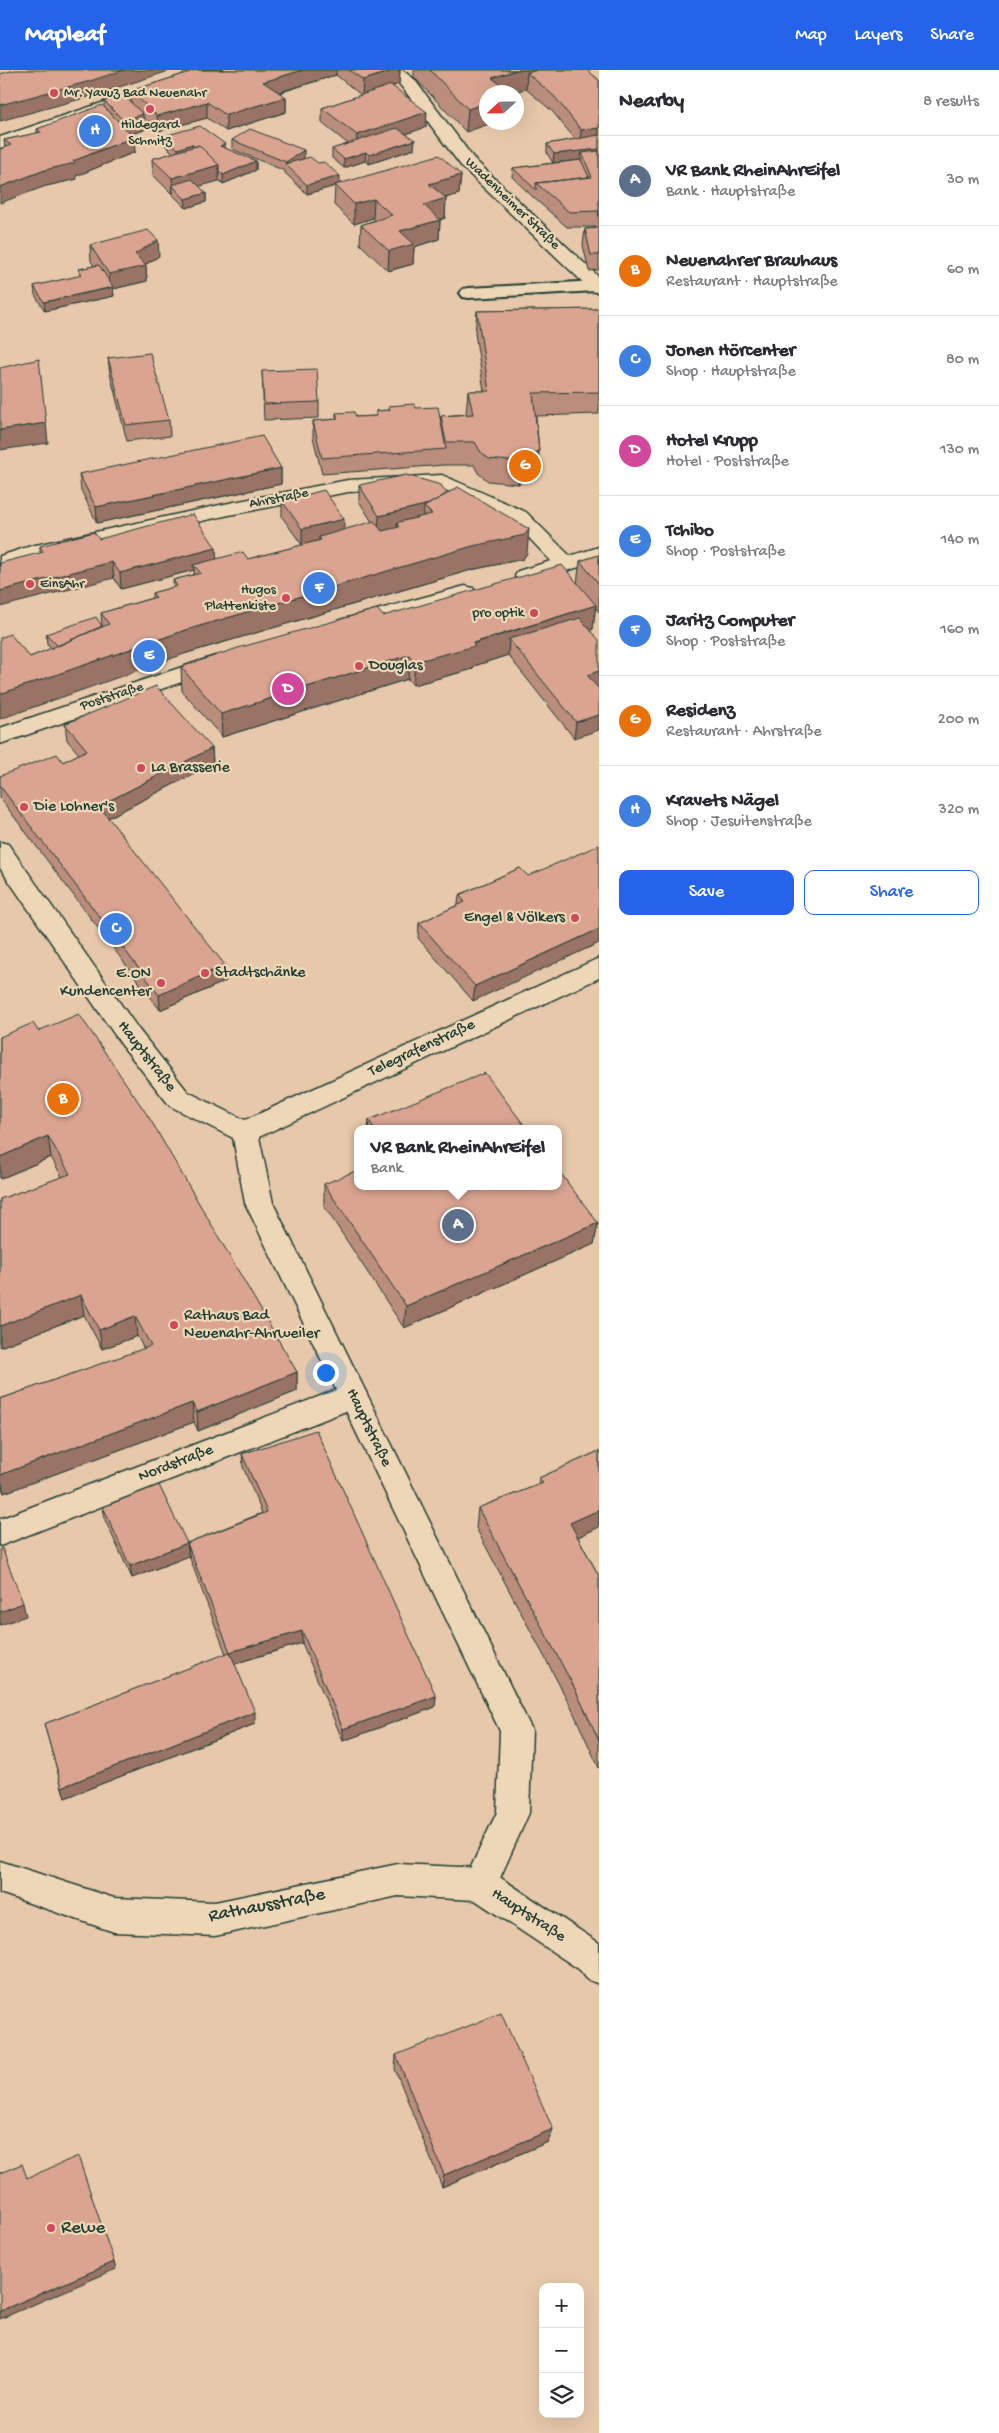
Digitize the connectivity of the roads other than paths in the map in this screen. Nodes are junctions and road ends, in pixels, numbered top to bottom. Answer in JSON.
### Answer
{"nodes":[{"id":1,"x":216,"y":70,"type":"edge"},
{"id":2,"x":392,"y":70,"type":"edge"},
{"id":3,"x":0,"y":143,"type":"edge"},
{"id":4,"x":598,"y":286,"type":"edge"},
{"id":5,"x":469,"y":293,"type":"dead end"},
{"id":6,"x":599,"y":554,"type":"edge"},
{"id":7,"x":0,"y":563,"type":"edge"},
{"id":8,"x":566,"y":564,"type":"junction"},
{"id":9,"x":330,"y":631,"type":"edge"},
{"id":10,"x":234,"y":658,"type":"edge"},
{"id":11,"x":0,"y":736,"type":"edge"},
{"id":12,"x":0,"y":850,"type":"edge"},
{"id":13,"x":599,"y":967,"type":"edge"},
{"id":14,"x":245,"y":1132,"type":"junction"},
{"id":15,"x":353,"y":1396,"type":"junction"},
{"id":16,"x":0,"y":1533,"type":"edge"},
{"id":17,"x":0,"y":1876,"type":"edge"},
{"id":18,"x":480,"y":1884,"type":"junction"},
{"id":19,"x":599,"y":1967,"type":"edge"}],
"edges":[{"from":1,"to":3,"type":"street"},
{"from":2,"to":4,"type":"street","name":"Wadenheimer Straße"},
{"from":4,"to":5,"type":"lane"},
{"from":6,"to":8,"type":"street"},
{"from":7,"to":8,"type":"street","name":"Ahrstraße"},
{"from":8,"to":9,"type":"street"},
{"from":10,"to":11,"type":"street","name":"Poststraße"},
{"from":12,"to":14,"type":"street","name":"Hauptstraße"},
{"from":13,"to":14,"type":"street","name":"Telegrafenstraße"},
{"from":14,"to":15,"type":"street","name":"Hauptstraße"},
{"from":15,"to":16,"type":"street","name":"Nordstraße"},
{"from":15,"to":18,"type":"street","name":"Hauptstraße"},
{"from":17,"to":18,"type":"street","name":"Rathausstraße"},
{"from":18,"to":19,"type":"street","name":"Hauptstraße"}]}
